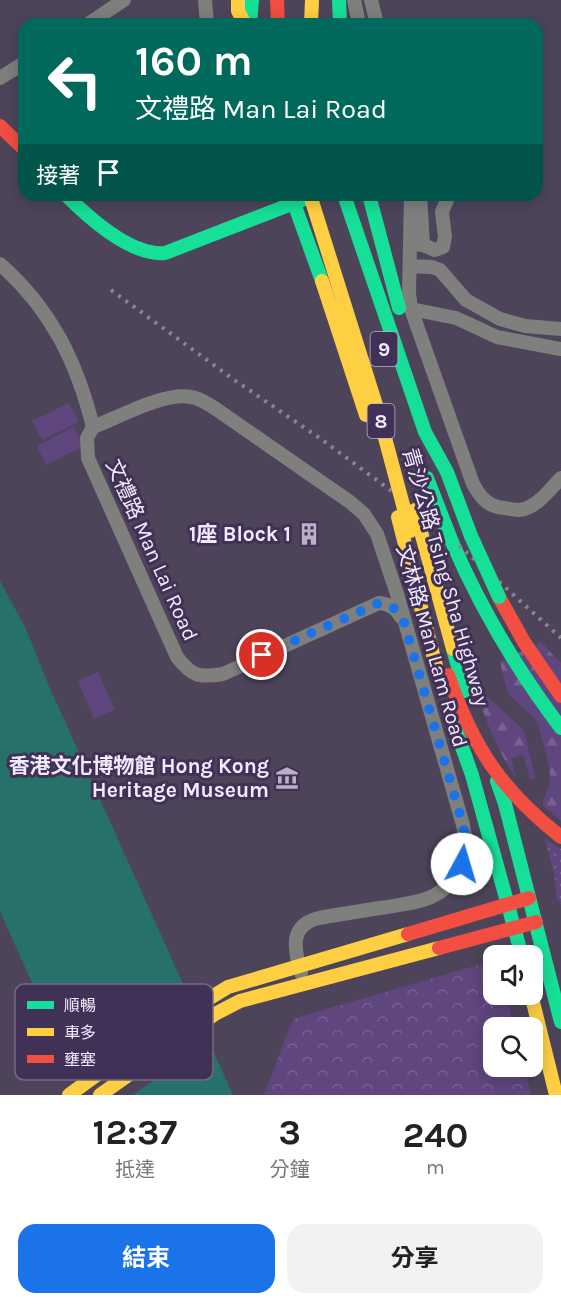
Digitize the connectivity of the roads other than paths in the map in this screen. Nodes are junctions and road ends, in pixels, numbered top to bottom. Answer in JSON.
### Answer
{"nodes":[{"id":1,"x":124,"y":0,"type":"edge"},
{"id":2,"x":205,"y":0,"type":"edge"},
{"id":3,"x":238,"y":0,"type":"edge"},
{"id":4,"x":252,"y":0,"type":"edge"},
{"id":5,"x":278,"y":0,"type":"edge"},
{"id":6,"x":298,"y":0,"type":"edge"},
{"id":7,"x":312,"y":0,"type":"edge"},
{"id":8,"x":339,"y":0,"type":"edge"},
{"id":9,"x":354,"y":0,"type":"edge"},
{"id":10,"x":371,"y":0,"type":"edge"},
{"id":11,"x":97,"y":18,"type":"edge"},
{"id":12,"x":206,"y":18,"type":"edge"},
{"id":13,"x":242,"y":18,"type":"edge"},
{"id":14,"x":250,"y":18,"type":"edge"},
{"id":15,"x":279,"y":18,"type":"edge"},
{"id":16,"x":298,"y":18,"type":"edge"},
{"id":17,"x":311,"y":18,"type":"edge"},
{"id":18,"x":340,"y":18,"type":"edge"},
{"id":19,"x":358,"y":18,"type":"edge"},
{"id":20,"x":376,"y":18,"type":"edge"},
{"id":21,"x":18,"y":67,"type":"edge"},
{"id":22,"x":0,"y":78,"type":"edge"},
{"id":23,"x":0,"y":126,"type":"edge"},
{"id":24,"x":18,"y":143,"type":"edge"},
{"id":25,"x":73,"y":201,"type":"edge"},
{"id":26,"x":88,"y":201,"type":"edge"},
{"id":27,"x":287,"y":201,"type":"edge"},
{"id":28,"x":293,"y":201,"type":"edge"},
{"id":29,"x":315,"y":201,"type":"edge"},
{"id":30,"x":316,"y":201,"type":"edge"},
{"id":31,"x":333,"y":201,"type":"edge"},
{"id":32,"x":346,"y":201,"type":"edge"},
{"id":33,"x":371,"y":201,"type":"edge"},
{"id":34,"x":413,"y":201,"type":"edge"},
{"id":35,"x":447,"y":201,"type":"edge"},
{"id":36,"x":98,"y":221,"type":"junction"},
{"id":37,"x":417,"y":244,"type":"junction"},
{"id":38,"x":0,"y":264,"type":"edge"},
{"id":39,"x":410,"y":266,"type":"junction"},
{"id":40,"x":411,"y":309,"type":"junction"},
{"id":41,"x":561,"y":329,"type":"edge"},
{"id":42,"x":561,"y":349,"type":"edge"},
{"id":43,"x":93,"y":427,"type":"junction"},
{"id":44,"x":416,"y":444,"type":"dead end"},
{"id":45,"x":422,"y":462,"type":"dead end"},
{"id":46,"x":447,"y":472,"type":"junction"},
{"id":47,"x":561,"y":478,"type":"edge"},
{"id":48,"x":390,"y":573,"type":"junction"},
{"id":49,"x":379,"y":603,"type":"junction"},
{"id":50,"x":403,"y":619,"type":"junction"},
{"id":51,"x":561,"y":696,"type":"edge"},
{"id":52,"x":561,"y":728,"type":"edge"},
{"id":53,"x":561,"y":837,"type":"edge"},
{"id":54,"x":529,"y":898,"type":"junction"},
{"id":55,"x":509,"y":904,"type":"junction"},
{"id":56,"x":536,"y":922,"type":"junction"},
{"id":57,"x":515,"y":929,"type":"junction"},
{"id":58,"x":519,"y":945,"type":"edge"},
{"id":59,"x":299,"y":966,"type":"junction"},
{"id":60,"x":304,"y":984,"type":"junction"},
{"id":61,"x":213,"y":995,"type":"edge"},
{"id":62,"x":213,"y":1015,"type":"edge"},
{"id":63,"x":560,"y":1016,"type":"edge"},
{"id":64,"x":543,"y":1023,"type":"edge"},
{"id":65,"x":543,"y":1042,"type":"edge"},
{"id":66,"x":90,"y":1080,"type":"edge"},
{"id":67,"x":121,"y":1080,"type":"edge"},
{"id":68,"x":69,"y":1095,"type":"edge"},
{"id":69,"x":100,"y":1095,"type":"edge"},
{"id":70,"x":556,"y":1095,"type":"edge"}],
"edges":[{"from":1,"to":11,"type":"street"},
{"from":2,"to":12,"type":"street"},
{"from":3,"to":13,"type":"main road"},
{"from":4,"to":14,"type":"main road"},
{"from":5,"to":15,"type":"main road"},
{"from":6,"to":16,"type":"main road"},
{"from":7,"to":17,"type":"main road"},
{"from":8,"to":18,"type":"main road"},
{"from":9,"to":19,"type":"street"},
{"from":10,"to":20,"type":"street"},
{"from":21,"to":22,"type":"street"},
{"from":23,"to":24,"type":"main road"},
{"from":25,"to":36,"type":"main road"},
{"from":26,"to":36,"type":"main road"},
{"from":27,"to":36,"type":"main road"},
{"from":28,"to":55,"type":"main road","bridge":true},
{"from":29,"to":53,"type":"main road","name":"青沙公路 Tsing Sha Highway","number":"8","bridge":true},
{"from":30,"to":54,"type":"main road","bridge":true},
{"from":31,"to":44,"type":"main road","number":"9"},
{"from":32,"to":46,"type":"main road","number":"9"},
{"from":33,"to":46,"type":"main road","name":"青沙公路 Tsing Sha Highway"},
{"from":34,"to":37,"type":"street"},
{"from":35,"to":37,"type":"street"},
{"from":37,"to":39,"type":"street"},
{"from":38,"to":43,"type":"street","name":"文禮路 Man Lai Road"},
{"from":39,"to":40,"type":"street"},
{"from":39,"to":41,"type":"street"},
{"from":40,"to":42,"type":"street"},
{"from":40,"to":47,"type":"street"},
{"from":43,"to":48,"type":"street","name":"文林路 Man Lam Road"},
{"from":43,"to":49,"type":"street","name":"文禮路 Man Lai Road"},
{"from":45,"to":52,"type":"main road","bridge":true},
{"from":46,"to":51,"type":"main road","number":"9","bridge":true},
{"from":48,"to":49,"type":"street"},
{"from":48,"to":50,"type":"street","name":"文林路 Man Lam Road"},
{"from":49,"to":50,"type":"street"},
{"from":50,"to":59,"type":"street","name":"文林路 Man Lam Road"},
{"from":54,"to":55,"type":"main road"},
{"from":54,"to":56,"type":"main road"},
{"from":55,"to":57,"type":"main road"},
{"from":55,"to":59,"type":"main road"},
{"from":56,"to":57,"type":"main road"},
{"from":56,"to":63,"type":"main road"},
{"from":57,"to":58,"type":"main road"},
{"from":57,"to":60,"type":"main road"},
{"from":59,"to":60,"type":"street","name":"文林路 Man Lam Road"},
{"from":59,"to":61,"type":"main road"},
{"from":60,"to":62,"type":"main road"},
{"from":63,"to":64,"type":"main road"},
{"from":65,"to":70,"type":"main road"},
{"from":66,"to":68,"type":"main road"},
{"from":67,"to":69,"type":"main road"}]}
